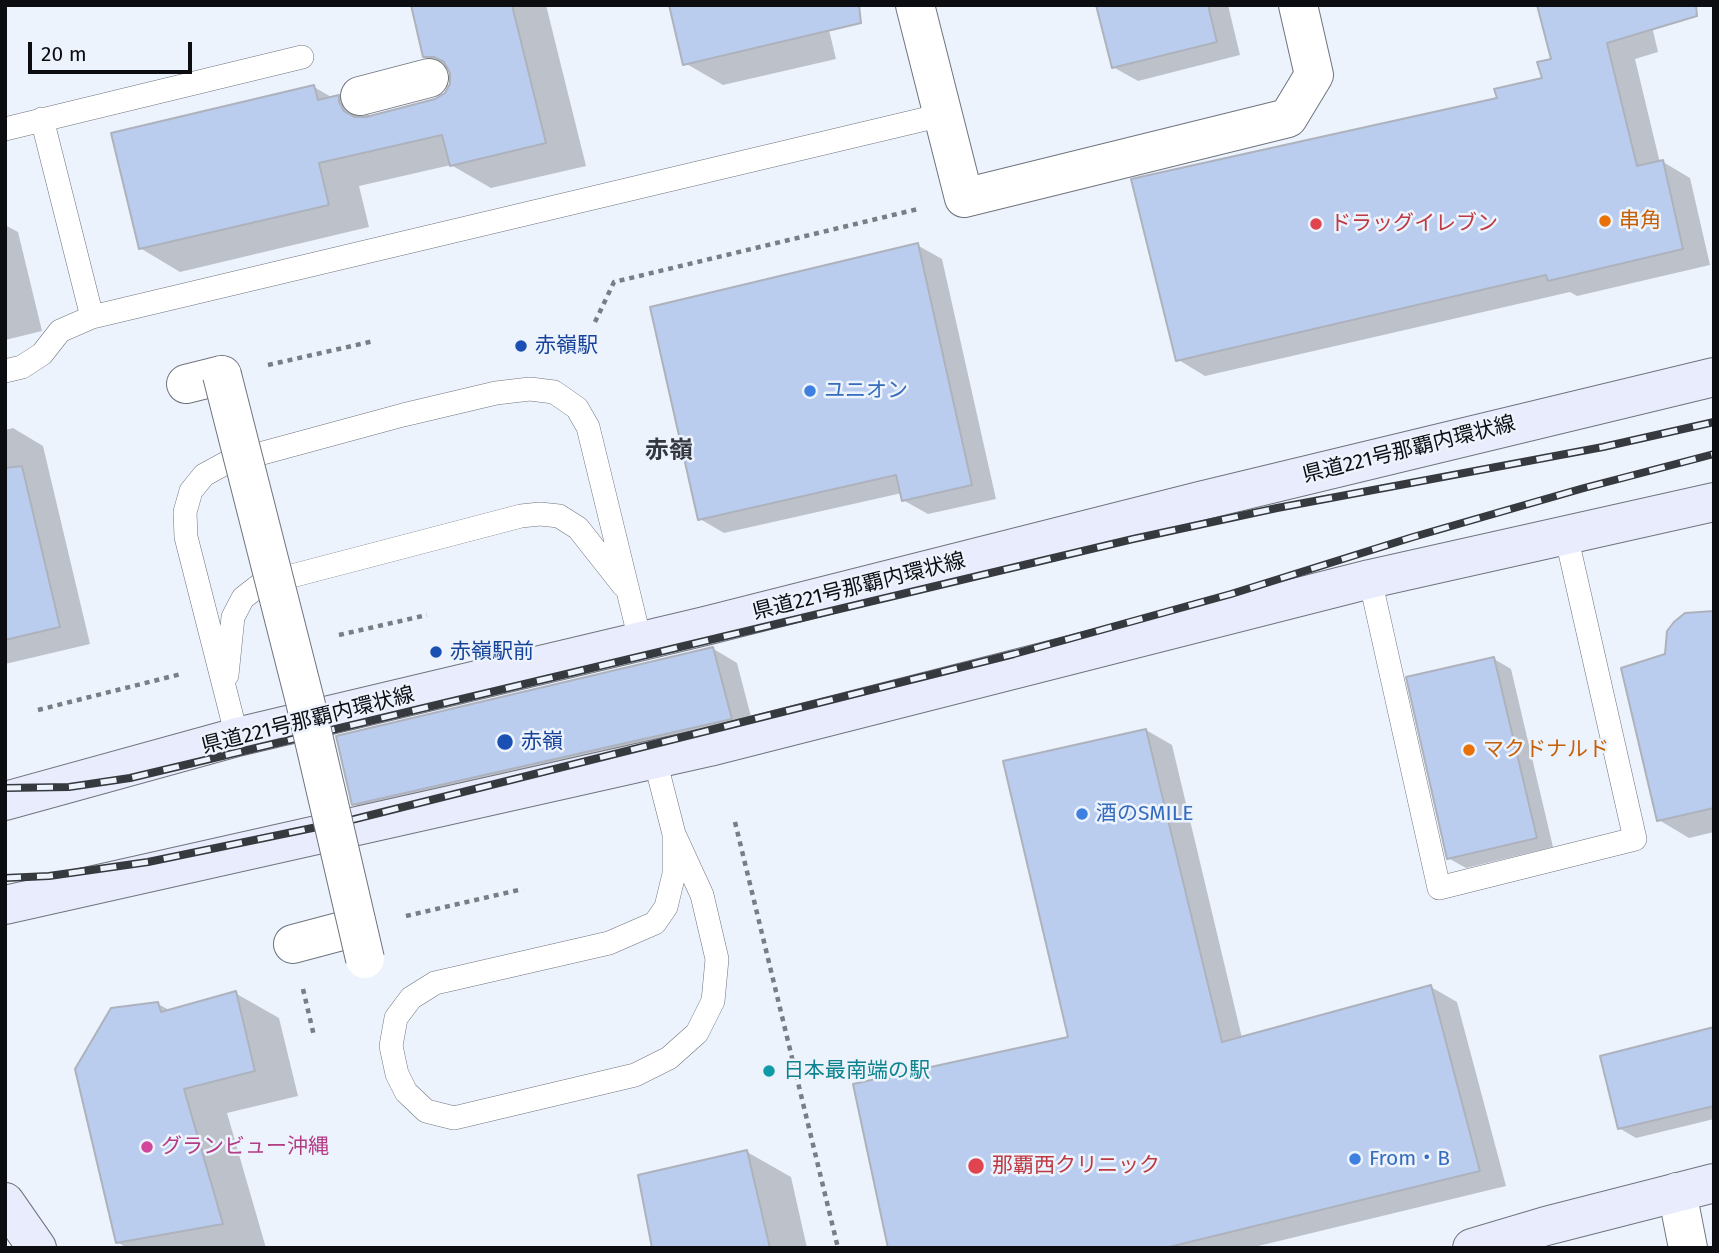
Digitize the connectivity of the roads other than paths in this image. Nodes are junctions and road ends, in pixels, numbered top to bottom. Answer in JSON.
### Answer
{"nodes":[{"id":1,"x":915,"y":5,"type":"edge"},
{"id":2,"x":1298,"y":5,"type":"edge"},
{"id":3,"x":302,"y":57,"type":"dead end"},
{"id":4,"x":429,"y":78,"type":"dead end"},
{"id":5,"x":360,"y":96,"type":"dead end"},
{"id":6,"x":942,"y":115,"type":"junction"},
{"id":7,"x":42,"y":119,"type":"junction"},
{"id":8,"x":5,"y":129,"type":"edge"},
{"id":9,"x":92,"y":317,"type":"junction"},
{"id":10,"x":5,"y":371,"type":"edge"},
{"id":11,"x":1714,"y":377,"type":"edge"},
{"id":12,"x":186,"y":384,"type":"dead end"},
{"id":13,"x":1714,"y":502,"type":"edge"},
{"id":14,"x":1566,"y":536,"type":"junction"},
{"id":15,"x":1370,"y":579,"type":"junction"},
{"id":16,"x":628,"y":591,"type":"junction"},
{"id":17,"x":640,"y":640,"type":"junction"},
{"id":18,"x":225,"y":692,"type":"junction"},
{"id":19,"x":237,"y":737,"type":"junction"},
{"id":20,"x":655,"y":760,"type":"junction"},
{"id":21,"x":5,"y":801,"type":"edge"},
{"id":22,"x":674,"y":834,"type":"junction"},
{"id":23,"x":8,"y":907,"type":"edge"},
{"id":24,"x":293,"y":943,"type":"dead end"},
{"id":25,"x":1714,"y":1184,"type":"edge"},
{"id":26,"x":1677,"y":1192,"type":"junction"},
{"id":27,"x":5,"y":1202,"type":"edge"},
{"id":28,"x":1549,"y":1237,"type":"edge"},
{"id":29,"x":37,"y":1248,"type":"edge"},
{"id":30,"x":1472,"y":1248,"type":"edge"},
{"id":31,"x":1688,"y":1248,"type":"edge"}],
"edges":[{"from":1,"to":6,"type":"street"},
{"from":2,"to":6,"type":"street"},
{"from":3,"to":7,"type":"lane"},
{"from":4,"to":5,"type":"street"},
{"from":6,"to":9,"type":"lane"},
{"from":7,"to":8,"type":"lane"},
{"from":7,"to":9,"type":"lane"},
{"from":9,"to":10,"type":"lane"},
{"from":11,"to":17,"type":"main road","name":"県道221号那覇内環状線"},
{"from":12,"to":24,"type":"street","bridge":true},
{"from":13,"to":14,"type":"main road"},
{"from":14,"to":15,"type":"main road"},
{"from":14,"to":15,"type":"lane"},
{"from":15,"to":20,"type":"main road"},
{"from":16,"to":17,"type":"lane"},
{"from":16,"to":18,"type":"lane"},
{"from":16,"to":18,"type":"lane"},
{"from":17,"to":19,"type":"main road","name":"県道221号那覇内環状線"},
{"from":18,"to":19,"type":"lane"},
{"from":19,"to":21,"type":"main road","name":"県道221号那覇内環状線"},
{"from":20,"to":22,"type":"lane"},
{"from":20,"to":23,"type":"main road"},
{"from":22,"to":22,"type":"lane"},
{"from":25,"to":26,"type":"main road"},
{"from":26,"to":28,"type":"main road"},
{"from":26,"to":31,"type":"street"},
{"from":27,"to":29,"type":"main road"},
{"from":28,"to":30,"type":"main road"}]}
